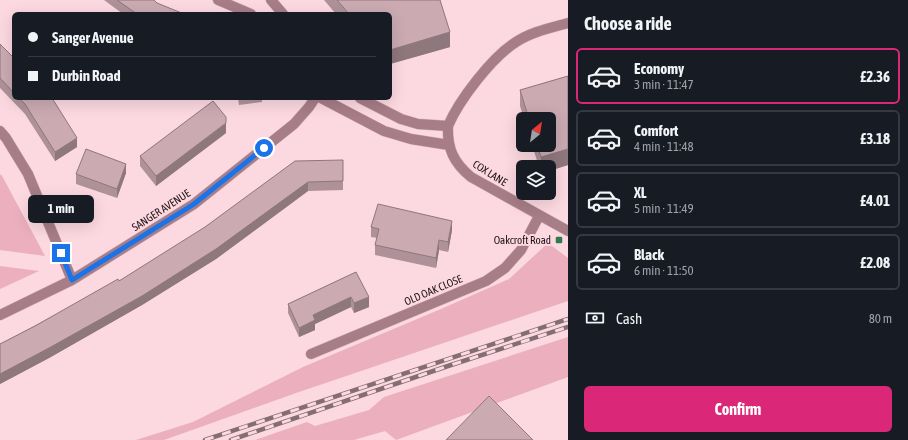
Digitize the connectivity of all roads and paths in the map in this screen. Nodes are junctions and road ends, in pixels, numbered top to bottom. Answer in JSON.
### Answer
{"nodes":[{"id":1,"x":218,"y":0,"type":"edge"},
{"id":2,"x":271,"y":0,"type":"edge"},
{"id":3,"x":246,"y":12,"type":"edge"},
{"id":4,"x":281,"y":12,"type":"edge"},
{"id":5,"x":568,"y":23,"type":"edge"},
{"id":6,"x":314,"y":100,"type":"edge"},
{"id":7,"x":326,"y":100,"type":"edge"},
{"id":8,"x":364,"y":100,"type":"edge"},
{"id":9,"x":448,"y":126,"type":"junction"},
{"id":10,"x":0,"y":131,"type":"edge"},
{"id":11,"x":449,"y":145,"type":"junction"},
{"id":12,"x":539,"y":216,"type":"junction"},
{"id":13,"x":568,"y":231,"type":"edge"},
{"id":14,"x":72,"y":280,"type":"junction"},
{"id":15,"x":0,"y":314,"type":"edge"},
{"id":16,"x":311,"y":354,"type":"dead end"}],
"edges":[{"from":1,"to":3,"type":"street"},
{"from":2,"to":4,"type":"street"},
{"from":5,"to":9,"type":"street"},
{"from":6,"to":14,"type":"street","name":"SANGER AVENUE"},
{"from":7,"to":11,"type":"street"},
{"from":8,"to":9,"type":"street"},
{"from":9,"to":11,"type":"street","name":"COX LANE"},
{"from":10,"to":14,"type":"street"},
{"from":11,"to":12,"type":"street","name":"COX LANE"},
{"from":12,"to":13,"type":"street","name":"COX LANE"},
{"from":12,"to":16,"type":"street","name":"OLD OAK CLOSE"},
{"from":14,"to":15,"type":"street","name":"SANGER AVENUE"}]}
